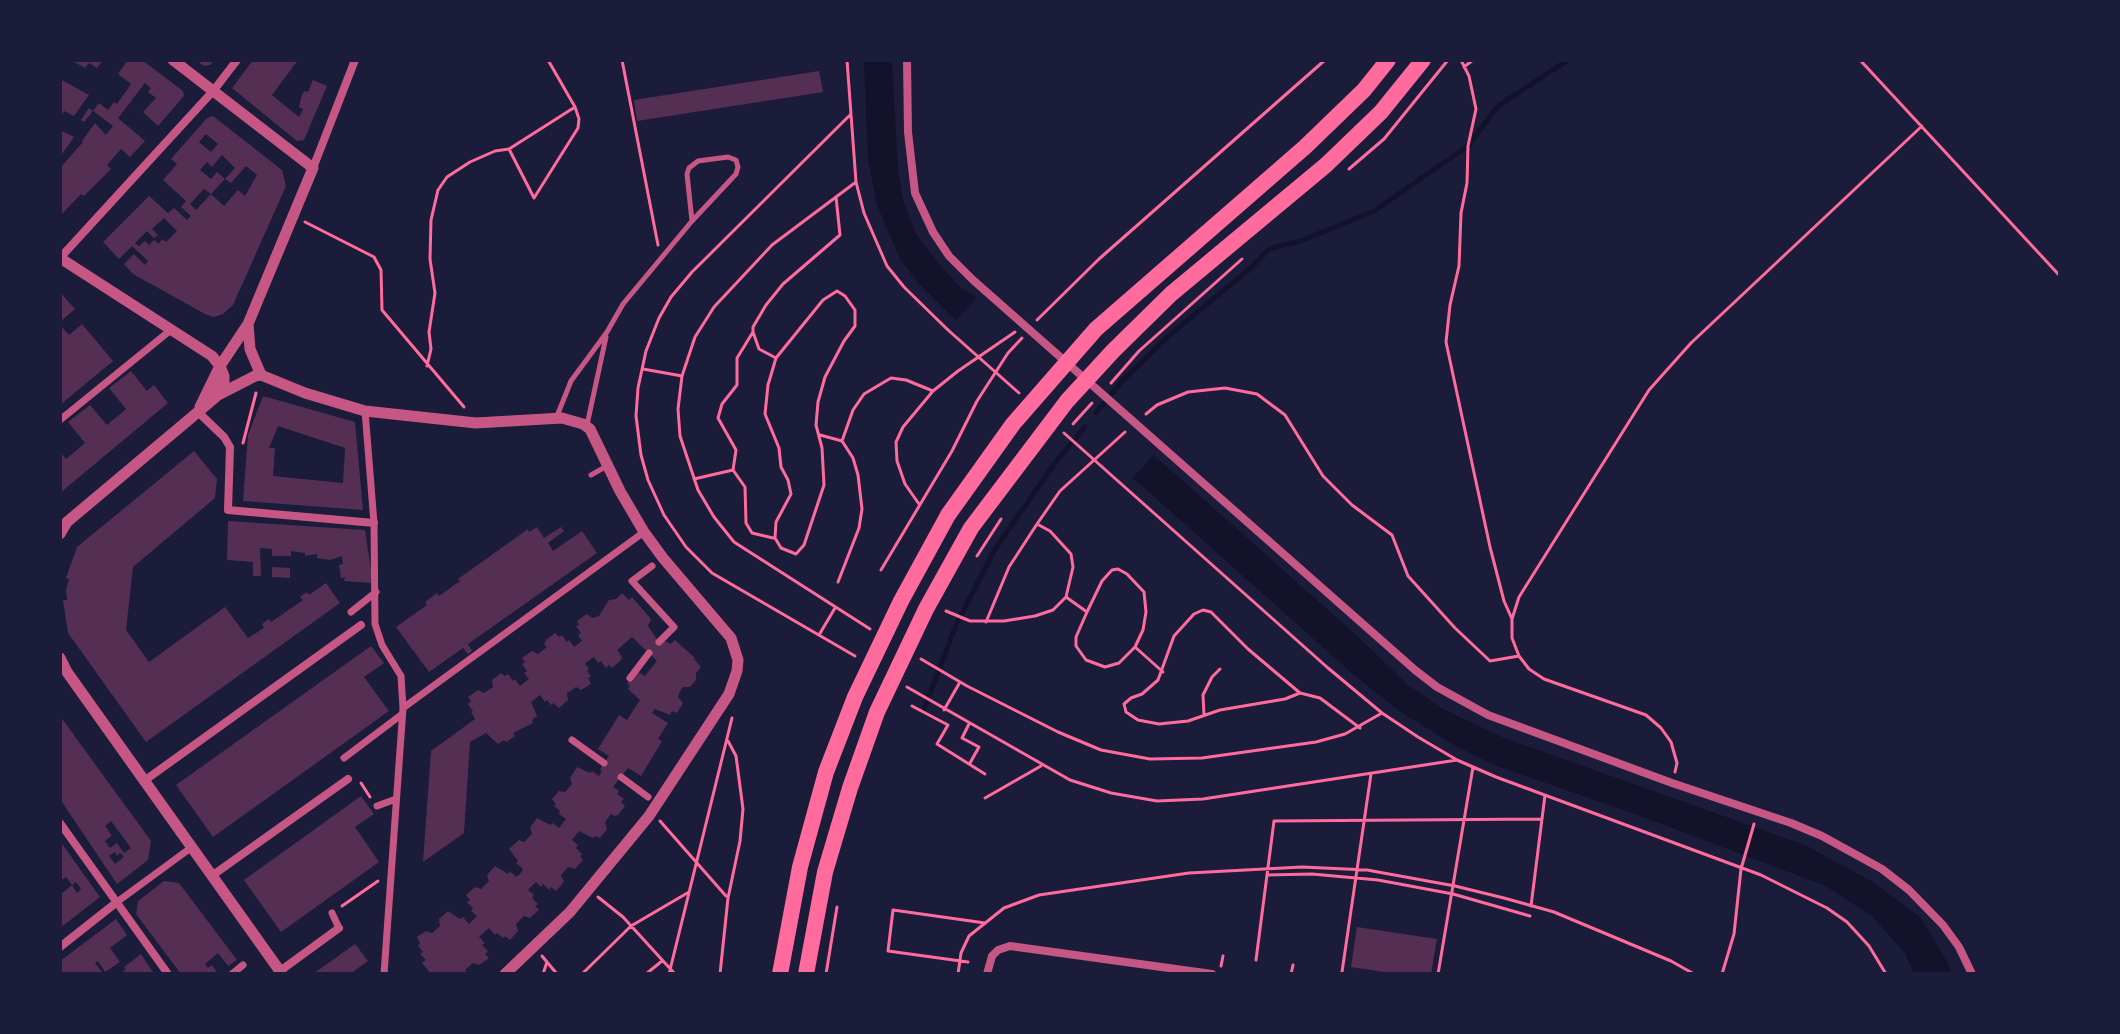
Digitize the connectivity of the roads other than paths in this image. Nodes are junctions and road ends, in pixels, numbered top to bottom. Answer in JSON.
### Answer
{"nodes":[{"id":1,"x":173,"y":60,"type":"edge"},
{"id":2,"x":237,"y":60,"type":"edge"},
{"id":3,"x":355,"y":60,"type":"edge"},
{"id":4,"x":907,"y":60,"type":"edge"},
{"id":5,"x":1388,"y":60,"type":"edge"},
{"id":6,"x":1423,"y":60,"type":"edge"},
{"id":7,"x":214,"y":90,"type":"junction"},
{"id":8,"x":313,"y":168,"type":"junction"},
{"id":9,"x":692,"y":221,"type":"junction"},
{"id":10,"x":60,"y":258,"type":"edge"},
{"id":11,"x":248,"y":324,"type":"junction"},
{"id":12,"x":172,"y":329,"type":"junction"},
{"id":13,"x":607,"y":332,"type":"junction"},
{"id":14,"x":220,"y":366,"type":"junction"},
{"id":15,"x":261,"y":375,"type":"junction"},
{"id":16,"x":218,"y":395,"type":"junction"},
{"id":17,"x":365,"y":411,"type":"junction"},
{"id":18,"x":198,"y":412,"type":"junction"},
{"id":19,"x":557,"y":418,"type":"junction"},
{"id":20,"x":60,"y":420,"type":"edge"},
{"id":21,"x":587,"y":426,"type":"junction"},
{"id":22,"x":608,"y":466,"type":"junction"},
{"id":23,"x":591,"y":475,"type":"dead end"},
{"id":24,"x":63,"y":523,"type":"edge"},
{"id":25,"x":374,"y":523,"type":"junction"},
{"id":26,"x":644,"y":532,"type":"junction"},
{"id":27,"x":60,"y":534,"type":"edge"},
{"id":28,"x":652,"y":566,"type":"dead end"},
{"id":29,"x":376,"y":592,"type":"junction"},
{"id":30,"x":351,"y":612,"type":"dead end"},
{"id":31,"x":361,"y":625,"type":"dead end"},
{"id":32,"x":659,"y":642,"type":"dead end"},
{"id":33,"x":649,"y":653,"type":"dead end"},
{"id":34,"x":60,"y":658,"type":"edge"},
{"id":35,"x":64,"y":668,"type":"edge"},
{"id":36,"x":630,"y":678,"type":"dead end"},
{"id":37,"x":402,"y":712,"type":"junction"},
{"id":38,"x":572,"y":740,"type":"dead end"},
{"id":39,"x":344,"y":758,"type":"dead end"},
{"id":40,"x":604,"y":763,"type":"dead end"},
{"id":41,"x":351,"y":777,"type":"road end"},
{"id":42,"x":621,"y":777,"type":"dead end"},
{"id":43,"x":144,"y":781,"type":"junction"},
{"id":44,"x":648,"y":797,"type":"dead end"},
{"id":45,"x":396,"y":799,"type":"junction"},
{"id":46,"x":377,"y":806,"type":"road end"},
{"id":47,"x":60,"y":823,"type":"edge"},
{"id":48,"x":192,"y":847,"type":"junction"},
{"id":49,"x":213,"y":875,"type":"junction"},
{"id":50,"x":117,"y":902,"type":"junction"},
{"id":51,"x":332,"y":913,"type":"road end"},
{"id":52,"x":339,"y":928,"type":"joint"},
{"id":53,"x":60,"y":947,"type":"edge"},
{"id":54,"x":243,"y":965,"type":"dead end"},
{"id":55,"x":281,"y":972,"type":"edge"},
{"id":56,"x":168,"y":974,"type":"edge"},
{"id":57,"x":232,"y":974,"type":"edge"},
{"id":58,"x":384,"y":974,"type":"edge"},
{"id":59,"x":505,"y":974,"type":"edge"},
{"id":60,"x":780,"y":974,"type":"edge"},
{"id":61,"x":806,"y":974,"type":"edge"},
{"id":62,"x":987,"y":974,"type":"edge"},
{"id":63,"x":1212,"y":974,"type":"edge"},
{"id":64,"x":1972,"y":974,"type":"edge"}],
"edges":[{"from":1,"to":7,"type":"street"},
{"from":2,"to":7,"type":"street"},
{"from":3,"to":8,"type":"street"},
{"from":4,"to":64,"type":"street"},
{"from":5,"to":60,"type":"highway"},
{"from":6,"to":61,"type":"highway"},
{"from":7,"to":8,"type":"street"},
{"from":7,"to":10,"type":"street"},
{"from":8,"to":11,"type":"street"},
{"from":9,"to":9,"type":"lane"},
{"from":9,"to":13,"type":"lane"},
{"from":10,"to":12,"type":"street"},
{"from":11,"to":14,"type":"street"},
{"from":11,"to":15,"type":"street"},
{"from":12,"to":14,"type":"street"},
{"from":12,"to":20,"type":"street"},
{"from":13,"to":19,"type":"lane"},
{"from":13,"to":21,"type":"lane"},
{"from":14,"to":16,"type":"street"},
{"from":14,"to":18,"type":"street"},
{"from":15,"to":16,"type":"street"},
{"from":15,"to":17,"type":"street"},
{"from":16,"to":18,"type":"street"},
{"from":17,"to":19,"type":"street"},
{"from":17,"to":25,"type":"street"},
{"from":18,"to":24,"type":"street"},
{"from":18,"to":25,"type":"street"},
{"from":19,"to":21,"type":"street"},
{"from":21,"to":22,"type":"street"},
{"from":22,"to":23,"type":"lane"},
{"from":22,"to":26,"type":"street"},
{"from":24,"to":27,"type":"street"},
{"from":25,"to":29,"type":"street"},
{"from":26,"to":37,"type":"street"},
{"from":26,"to":59,"type":"street"},
{"from":28,"to":32,"type":"street"},
{"from":29,"to":30,"type":"street"},
{"from":29,"to":37,"type":"street"},
{"from":31,"to":43,"type":"street"},
{"from":33,"to":36,"type":"street"},
{"from":34,"to":35,"type":"street"},
{"from":35,"to":43,"type":"street"},
{"from":37,"to":39,"type":"street"},
{"from":37,"to":45,"type":"street"},
{"from":38,"to":40,"type":"street"},
{"from":41,"to":49,"type":"street"},
{"from":42,"to":44,"type":"street"},
{"from":43,"to":48,"type":"street"},
{"from":45,"to":46,"type":"street"},
{"from":45,"to":58,"type":"street"},
{"from":47,"to":50,"type":"street"},
{"from":48,"to":49,"type":"street"},
{"from":48,"to":50,"type":"street"},
{"from":49,"to":55,"type":"street"},
{"from":50,"to":53,"type":"street"},
{"from":50,"to":56,"type":"street"},
{"from":51,"to":52,"type":"street"},
{"from":52,"to":55,"type":"street"},
{"from":54,"to":57,"type":"street"},
{"from":62,"to":63,"type":"street"}]}
